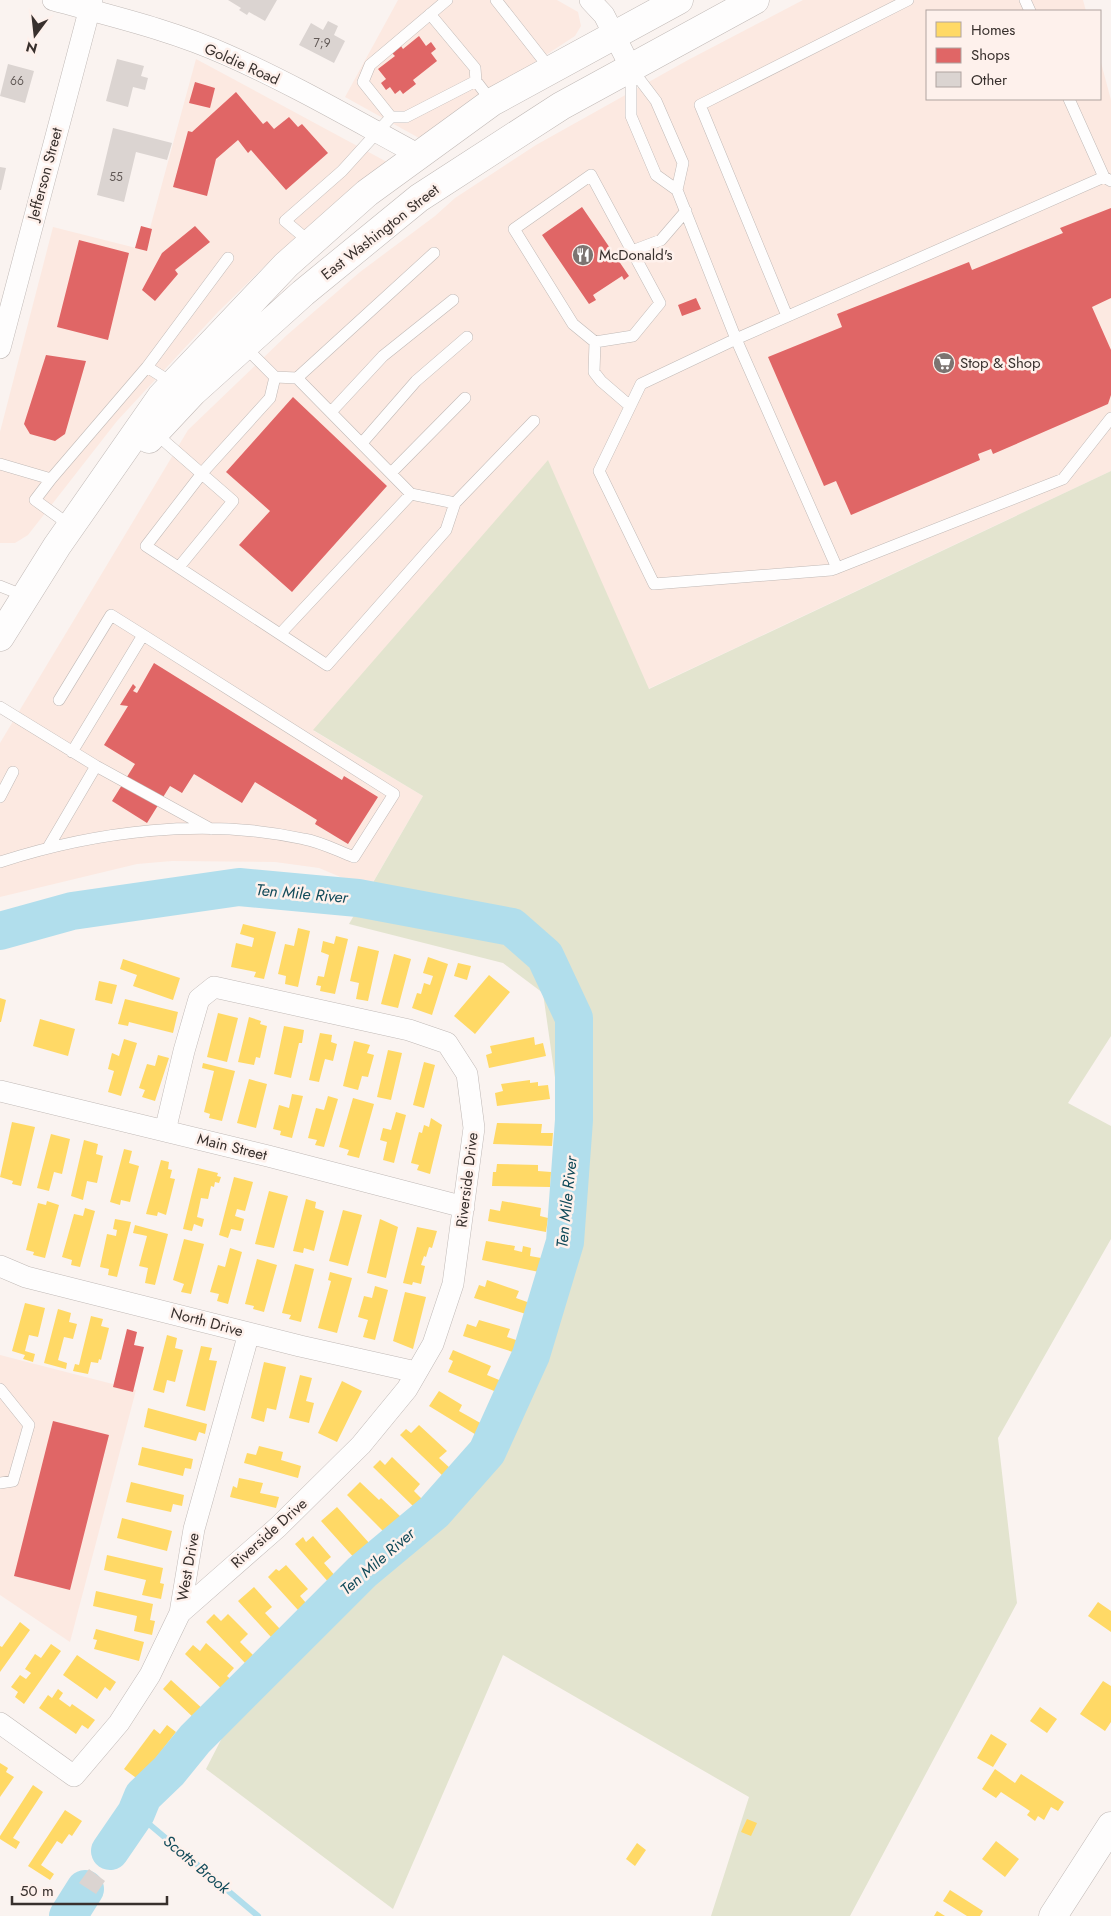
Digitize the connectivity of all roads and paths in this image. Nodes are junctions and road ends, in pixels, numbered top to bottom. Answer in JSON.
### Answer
{"nodes":[{"id":1,"x":53,"y":0,"type":"edge"},
{"id":2,"x":447,"y":0,"type":"edge"},
{"id":3,"x":496,"y":0,"type":"edge"},
{"id":4,"x":590,"y":0,"type":"edge"},
{"id":5,"x":679,"y":0,"type":"edge"},
{"id":6,"x":755,"y":0,"type":"edge"},
{"id":7,"x":908,"y":0,"type":"edge"},
{"id":8,"x":91,"y":5,"type":"edge"},
{"id":9,"x":430,"y":14,"type":"junction"},
{"id":10,"x":615,"y":34,"type":"junction"},
{"id":11,"x":631,"y":68,"type":"junction"},
{"id":12,"x":551,"y":70,"type":"junction"},
{"id":13,"x":484,"y":92,"type":"junction"},
{"id":14,"x":1069,"y":100,"type":"edge"},
{"id":15,"x":384,"y":125,"type":"junction"},
{"id":16,"x":418,"y":155,"type":"junction"},
{"id":17,"x":1108,"y":179,"type":"edge"},
{"id":18,"x":677,"y":190,"type":"junction"},
{"id":19,"x":686,"y":211,"type":"junction"},
{"id":20,"x":311,"y":243,"type":"junction"},
{"id":21,"x":632,"y":251,"type":"junction"},
{"id":22,"x":434,"y":253,"type":"dead end"},
{"id":23,"x":228,"y":258,"type":"dead end"},
{"id":24,"x":452,"y":300,"type":"dead end"},
{"id":25,"x":787,"y":316,"type":"junction"},
{"id":26,"x":467,"y":337,"type":"dead end"},
{"id":27,"x":736,"y":339,"type":"junction"},
{"id":28,"x":596,"y":342,"type":"junction"},
{"id":29,"x":244,"y":346,"type":"junction"},
{"id":30,"x":0,"y":348,"type":"edge"},
{"id":31,"x":147,"y":367,"type":"junction"},
{"id":32,"x":275,"y":377,"type":"junction"},
{"id":33,"x":297,"y":378,"type":"junction"},
{"id":34,"x":174,"y":384,"type":"junction"},
{"id":35,"x":464,"y":398,"type":"dead end"},
{"id":36,"x":630,"y":406,"type":"junction"},
{"id":37,"x":331,"y":412,"type":"junction"},
{"id":38,"x":1111,"y":418,"type":"edge"},
{"id":39,"x":534,"y":421,"type":"dead end"},
{"id":40,"x":155,"y":433,"type":"junction"},
{"id":41,"x":362,"y":443,"type":"junction"},
{"id":42,"x":0,"y":464,"type":"edge"},
{"id":43,"x":203,"y":472,"type":"junction"},
{"id":44,"x":391,"y":473,"type":"junction"},
{"id":45,"x":51,"y":479,"type":"junction"},
{"id":46,"x":411,"y":494,"type":"junction"},
{"id":47,"x":455,"y":504,"type":"junction"},
{"id":48,"x":75,"y":519,"type":"junction"},
{"id":49,"x":179,"y":567,"type":"junction"},
{"id":50,"x":837,"y":568,"type":"junction"},
{"id":51,"x":0,"y":586,"type":"edge"},
{"id":52,"x":25,"y":596,"type":"junction"},
{"id":53,"x":281,"y":633,"type":"junction"},
{"id":54,"x":142,"y":635,"type":"junction"},
{"id":55,"x":0,"y":636,"type":"edge"},
{"id":56,"x":59,"y":700,"type":"dead end"},
{"id":57,"x":0,"y":707,"type":"edge"},
{"id":58,"x":72,"y":752,"type":"junction"},
{"id":59,"x":96,"y":766,"type":"junction"},
{"id":60,"x":13,"y":772,"type":"dead end"},
{"id":61,"x":0,"y":797,"type":"edge"},
{"id":62,"x":212,"y":829,"type":"junction"},
{"id":63,"x":49,"y":846,"type":"junction"},
{"id":64,"x":0,"y":862,"type":"edge"},
{"id":65,"x":0,"y":1091,"type":"edge"},
{"id":66,"x":165,"y":1131,"type":"junction"},
{"id":67,"x":464,"y":1207,"type":"junction"},
{"id":68,"x":0,"y":1266,"type":"edge"},
{"id":69,"x":249,"y":1332,"type":"junction"},
{"id":70,"x":416,"y":1372,"type":"junction"},
{"id":71,"x":0,"y":1390,"type":"edge"},
{"id":72,"x":0,"y":1483,"type":"edge"},
{"id":73,"x":180,"y":1613,"type":"junction"},
{"id":74,"x":0,"y":1723,"type":"edge"},
{"id":75,"x":1111,"y":1826,"type":"edge"},
{"id":76,"x":1053,"y":1916,"type":"edge"}],
"edges":[{"from":1,"to":8,"type":"street","name":"Goldie Road"},
{"from":2,"to":9,"type":"lane"},
{"from":3,"to":12,"type":"lane"},
{"from":4,"to":10,"type":"street"},
{"from":5,"to":10,"type":"main road","name":"East Washington Street"},
{"from":6,"to":11,"type":"main road","name":"East Washington Street"},
{"from":7,"to":25,"type":"lane"},
{"from":8,"to":15,"type":"street","name":"Goldie Road"},
{"from":8,"to":30,"type":"street","name":"Jefferson Street"},
{"from":9,"to":13,"type":"lane"},
{"from":9,"to":15,"type":"lane"},
{"from":10,"to":11,"type":"street"},
{"from":10,"to":12,"type":"main road","name":"East Washington Street"},
{"from":11,"to":18,"type":"lane"},
{"from":11,"to":18,"type":"lane"},
{"from":11,"to":29,"type":"main road","name":"East Washington Street"},
{"from":12,"to":13,"type":"main road","name":"East Washington Street"},
{"from":13,"to":15,"type":"lane"},
{"from":13,"to":16,"type":"main road","name":"East Washington Street"},
{"from":14,"to":17,"type":"lane"},
{"from":15,"to":16,"type":"street","name":"Goldie Road"},
{"from":15,"to":20,"type":"lane"},
{"from":16,"to":20,"type":"main road","name":"East Washington Street"},
{"from":17,"to":25,"type":"lane"},
{"from":18,"to":19,"type":"lane"},
{"from":19,"to":21,"type":"lane"},
{"from":19,"to":27,"type":"lane"},
{"from":20,"to":34,"type":"main road","name":"East Washington Street"},
{"from":21,"to":28,"type":"lane"},
{"from":21,"to":28,"type":"lane"},
{"from":22,"to":33,"type":"lane"},
{"from":23,"to":31,"type":"lane"},
{"from":24,"to":37,"type":"lane"},
{"from":25,"to":27,"type":"lane"},
{"from":26,"to":41,"type":"lane"},
{"from":27,"to":36,"type":"lane"},
{"from":27,"to":50,"type":"lane"},
{"from":28,"to":36,"type":"lane"},
{"from":29,"to":32,"type":"lane"},
{"from":29,"to":40,"type":"main road","name":"East Washington Street"},
{"from":31,"to":34,"type":"lane"},
{"from":31,"to":45,"type":"lane"},
{"from":32,"to":33,"type":"lane"},
{"from":32,"to":43,"type":"lane"},
{"from":33,"to":37,"type":"lane"},
{"from":34,"to":48,"type":"main road","name":"East Washington Street"},
{"from":35,"to":44,"type":"lane"},
{"from":36,"to":50,"type":"lane"},
{"from":37,"to":41,"type":"lane"},
{"from":38,"to":50,"type":"lane"},
{"from":39,"to":47,"type":"lane"},
{"from":40,"to":43,"type":"lane"},
{"from":40,"to":48,"type":"main road","name":"East Washington Street"},
{"from":41,"to":44,"type":"lane"},
{"from":42,"to":45,"type":"lane"},
{"from":43,"to":49,"type":"lane"},
{"from":43,"to":49,"type":"lane"},
{"from":44,"to":46,"type":"lane"},
{"from":45,"to":48,"type":"lane"},
{"from":46,"to":47,"type":"lane"},
{"from":46,"to":53,"type":"lane"},
{"from":47,"to":53,"type":"lane"},
{"from":48,"to":52,"type":"main road","name":"East Washington Street"},
{"from":49,"to":53,"type":"lane"},
{"from":51,"to":52,"type":"lane"},
{"from":52,"to":55,"type":"main road","name":"East Washington Street"},
{"from":54,"to":56,"type":"lane"},
{"from":54,"to":58,"type":"lane"},
{"from":54,"to":62,"type":"lane"},
{"from":57,"to":58,"type":"lane"},
{"from":58,"to":59,"type":"lane"},
{"from":59,"to":62,"type":"lane"},
{"from":59,"to":63,"type":"lane"},
{"from":60,"to":61,"type":"lane"},
{"from":62,"to":63,"type":"lane"},
{"from":63,"to":64,"type":"lane"},
{"from":65,"to":66,"type":"street","name":"Main Street"},
{"from":66,"to":67,"type":"street","name":"Main Street"},
{"from":66,"to":67,"type":"street","name":"Riverside Drive"},
{"from":67,"to":70,"type":"street","name":"Riverside Drive"},
{"from":68,"to":69,"type":"street","name":"North Drive"},
{"from":69,"to":70,"type":"street","name":"North Drive"},
{"from":69,"to":73,"type":"street","name":"West Drive"},
{"from":70,"to":73,"type":"street","name":"Riverside Drive"},
{"from":71,"to":72,"type":"lane"},
{"from":73,"to":74,"type":"street","name":"West Drive"},
{"from":75,"to":76,"type":"main road"}]}
